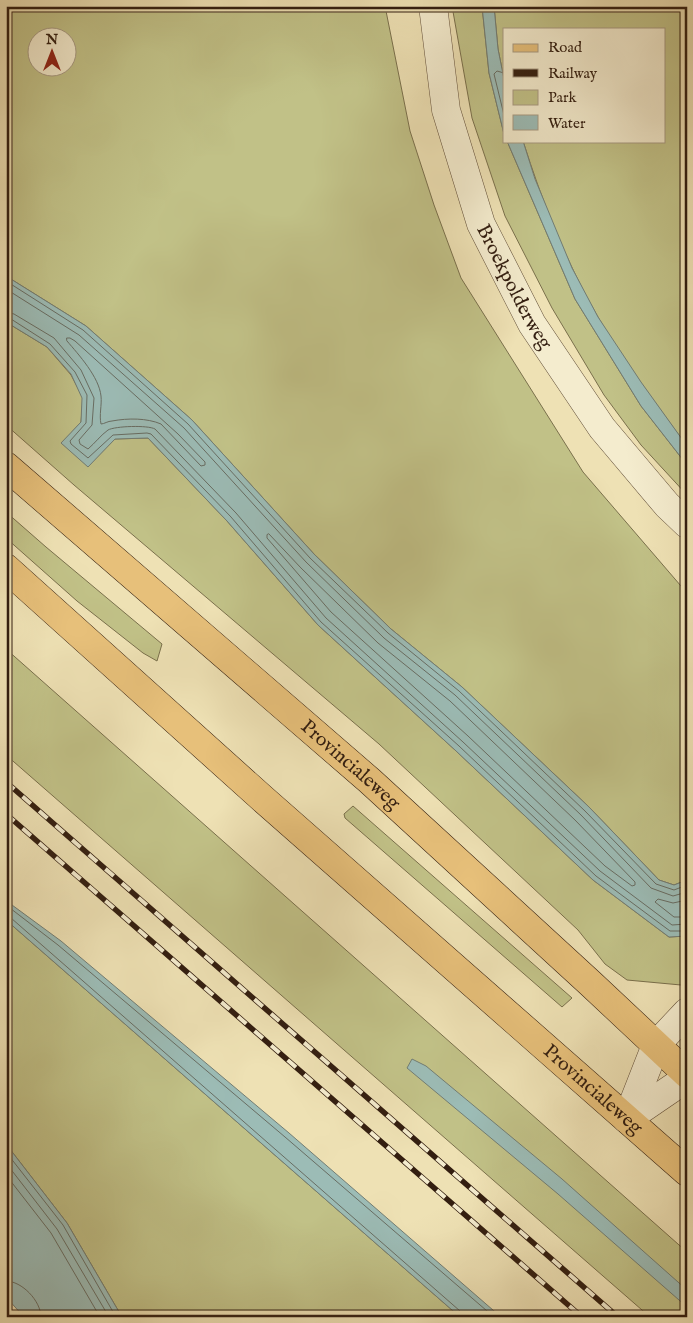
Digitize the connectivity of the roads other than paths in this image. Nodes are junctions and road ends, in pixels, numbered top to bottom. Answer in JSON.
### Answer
{"nodes":[{"id":1,"x":433,"y":6,"type":"edge"},
{"id":2,"x":6,"y":466,"type":"edge"},
{"id":3,"x":687,"y":524,"type":"edge"},
{"id":4,"x":6,"y":568,"type":"edge"},
{"id":5,"x":687,"y":1012,"type":"edge"},
{"id":6,"x":656,"y":1045,"type":"junction"},
{"id":7,"x":687,"y":1076,"type":"edge"},
{"id":8,"x":627,"y":1119,"type":"junction"},
{"id":9,"x":687,"y":1172,"type":"edge"}],
"edges":[{"from":1,"to":3,"type":"street","name":"Broekpolderweg"},
{"from":2,"to":6,"type":"main road","name":"Provincialeweg"},
{"from":4,"to":8,"type":"main road","name":"Provincialeweg"},
{"from":5,"to":6,"type":"street"},
{"from":6,"to":7,"type":"main road","name":"Provincialeweg"},
{"from":6,"to":8,"type":"street"},
{"from":7,"to":8,"type":"street"},
{"from":8,"to":9,"type":"main road","name":"Provincialeweg"}]}
